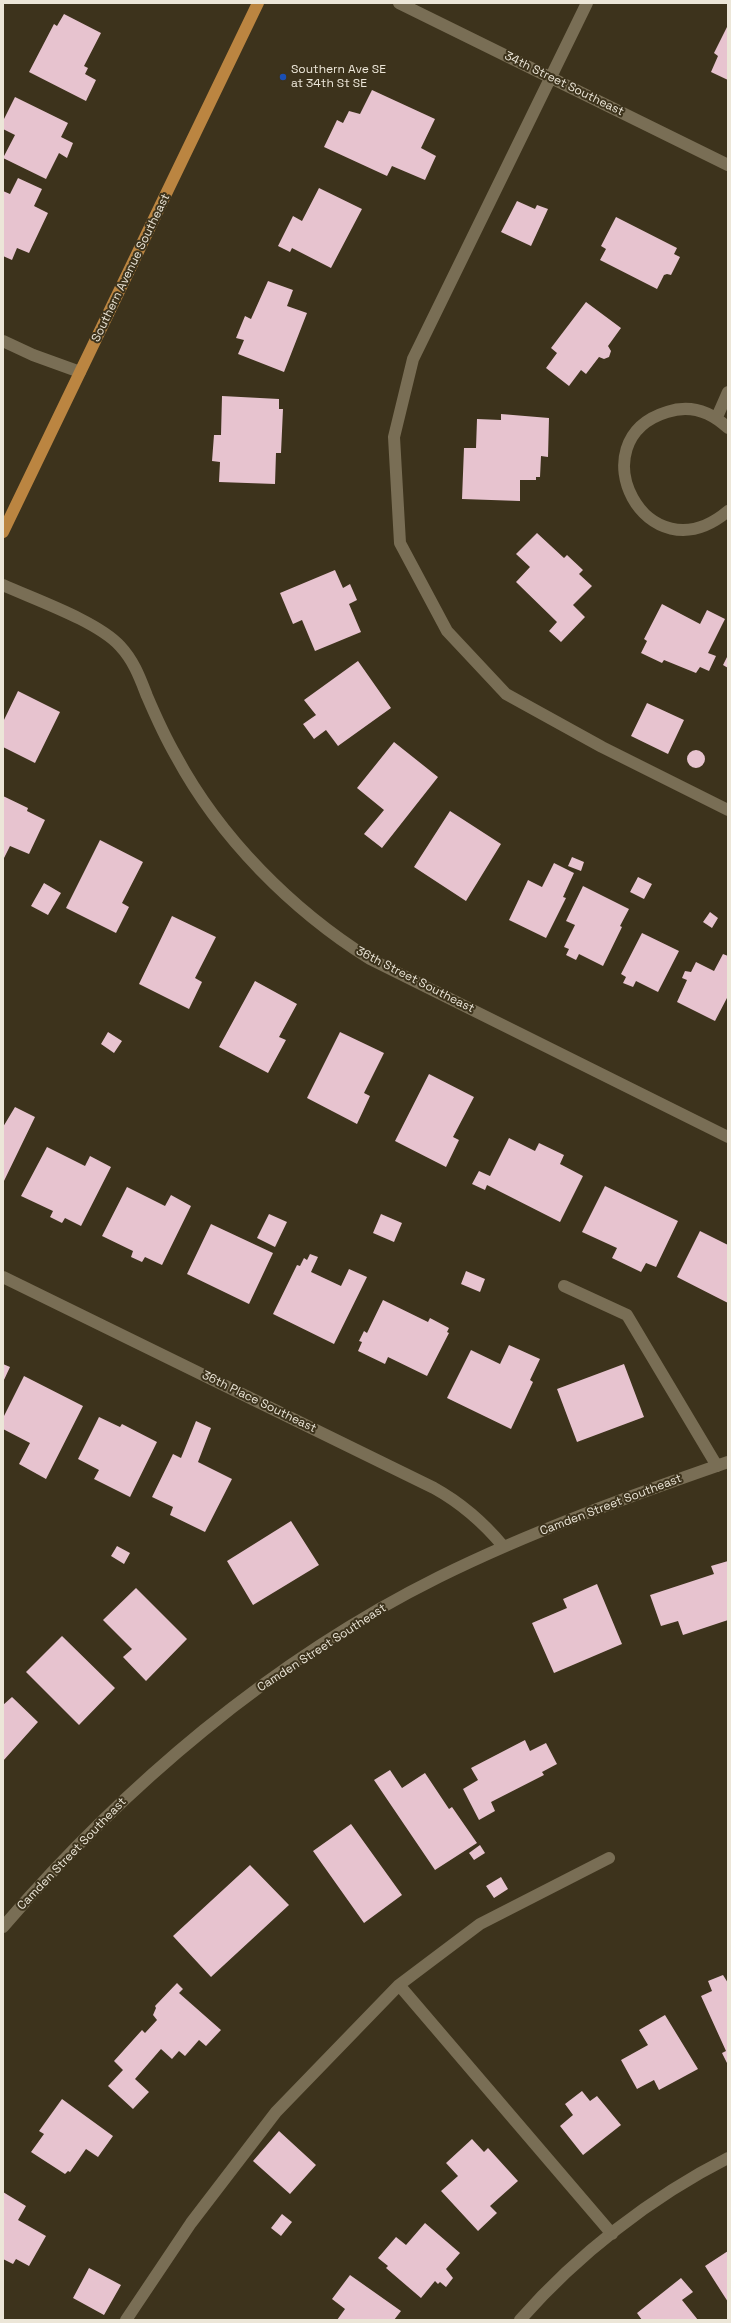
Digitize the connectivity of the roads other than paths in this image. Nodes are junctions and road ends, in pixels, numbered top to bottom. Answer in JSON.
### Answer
{"nodes":[{"id":1,"x":258,"y":3,"type":"edge"},
{"id":2,"x":399,"y":3,"type":"edge"},
{"id":3,"x":587,"y":3,"type":"edge"},
{"id":4,"x":551,"y":77,"type":"junction"},
{"id":5,"x":728,"y":165,"type":"edge"},
{"id":6,"x":3,"y":341,"type":"edge"},
{"id":7,"x":80,"y":372,"type":"junction"},
{"id":8,"x":728,"y":392,"type":"edge"},
{"id":9,"x":716,"y":417,"type":"junction"},
{"id":10,"x":728,"y":428,"type":"edge"},
{"id":11,"x":728,"y":511,"type":"edge"},
{"id":12,"x":3,"y":532,"type":"edge"},
{"id":13,"x":3,"y":585,"type":"edge"},
{"id":14,"x":728,"y":810,"type":"edge"},
{"id":15,"x":728,"y":1137,"type":"edge"},
{"id":16,"x":3,"y":1277,"type":"edge"},
{"id":17,"x":564,"y":1286,"type":"dead end"},
{"id":18,"x":722,"y":1464,"type":"edge"},
{"id":19,"x":503,"y":1546,"type":"junction"},
{"id":20,"x":608,"y":1858,"type":"dead end"},
{"id":21,"x":3,"y":1927,"type":"edge"},
{"id":22,"x":399,"y":1986,"type":"junction"},
{"id":23,"x":728,"y":2158,"type":"edge"},
{"id":24,"x":612,"y":2234,"type":"junction"},
{"id":25,"x":126,"y":2320,"type":"edge"},
{"id":26,"x":520,"y":2320,"type":"edge"}],
"edges":[{"from":1,"to":7,"type":"main road","name":"Southern Avenue Southeast"},
{"from":2,"to":4,"type":"street","name":"34th Street Southeast"},
{"from":3,"to":4,"type":"street"},
{"from":4,"to":5,"type":"street","name":"34th Street Southeast"},
{"from":4,"to":14,"type":"street"},
{"from":6,"to":7,"type":"street"},
{"from":7,"to":12,"type":"main road","name":"Southern Avenue Southeast"},
{"from":8,"to":9,"type":"street"},
{"from":9,"to":10,"type":"street"},
{"from":9,"to":11,"type":"street"},
{"from":13,"to":15,"type":"street","name":"36th Street Southeast"},
{"from":16,"to":19,"type":"street","name":"36th Place Southeast"},
{"from":17,"to":18,"type":"street"},
{"from":18,"to":19,"type":"street","name":"Camden Street Southeast"},
{"from":19,"to":21,"type":"street","name":"Camden Street Southeast"},
{"from":20,"to":22,"type":"street"},
{"from":22,"to":24,"type":"street"},
{"from":22,"to":25,"type":"street"},
{"from":23,"to":24,"type":"street"},
{"from":24,"to":26,"type":"street"}]}
